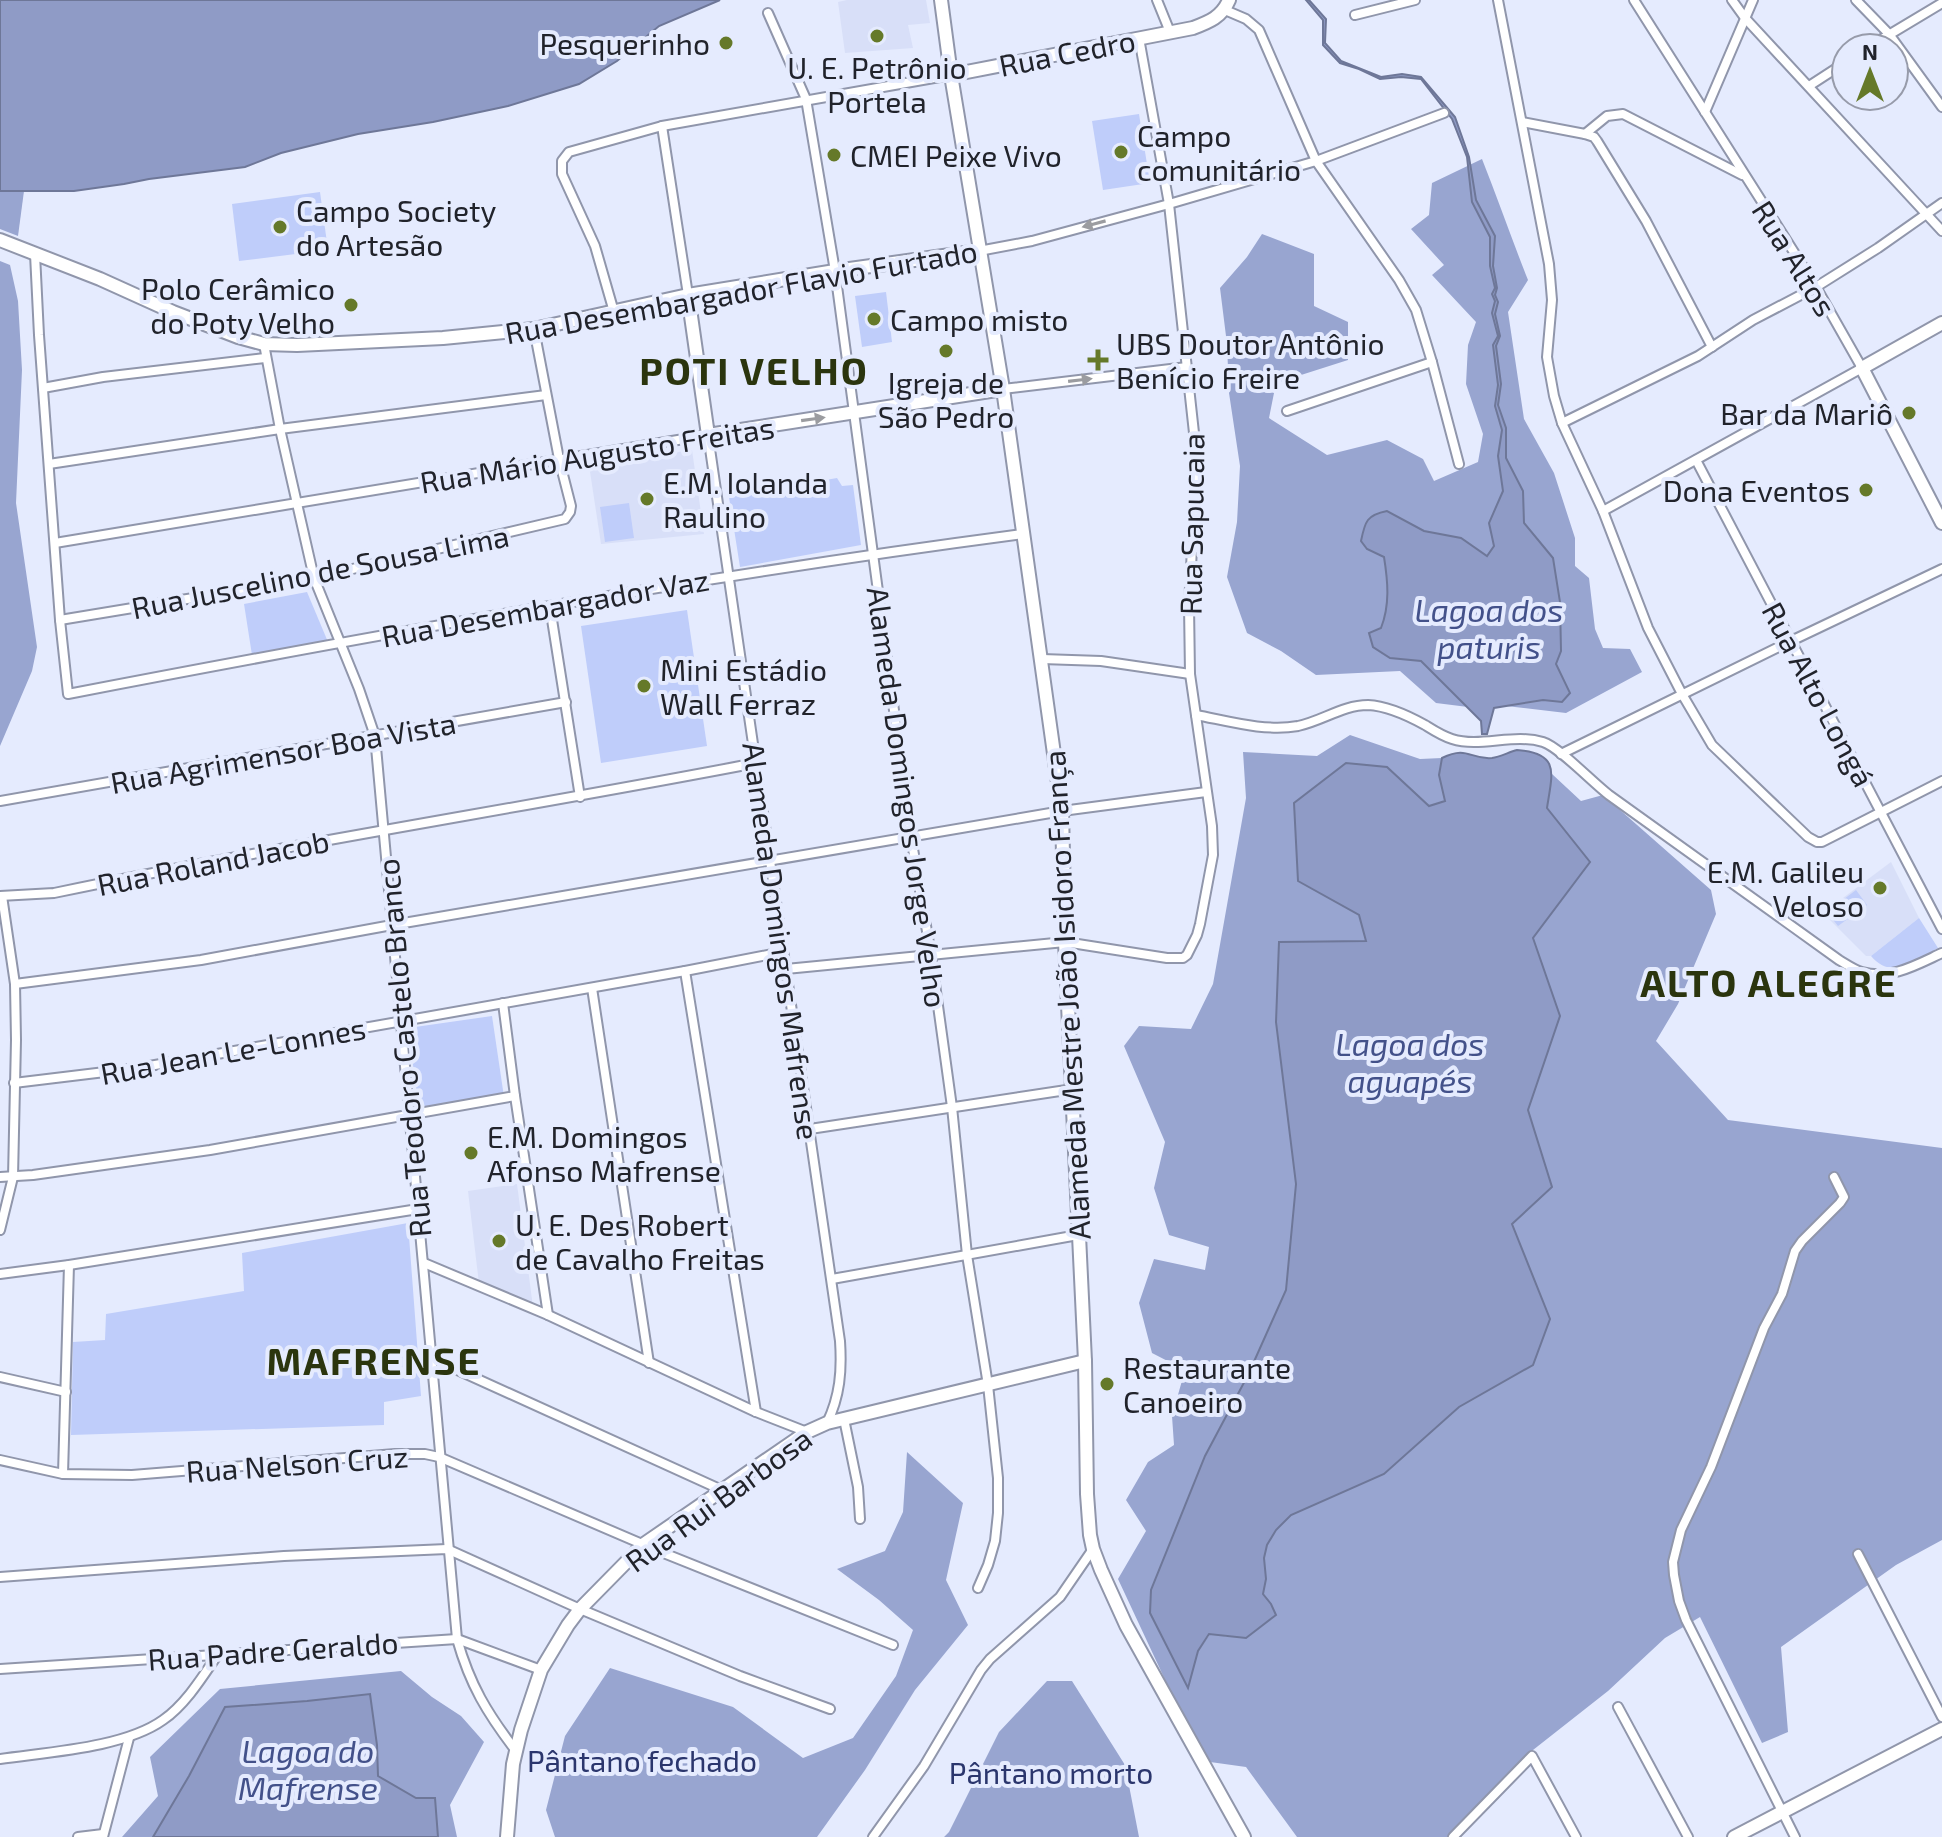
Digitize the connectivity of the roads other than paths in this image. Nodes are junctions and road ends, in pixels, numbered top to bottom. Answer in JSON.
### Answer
{"nodes":[{"id":1,"x":941,"y":0,"type":"edge"},
{"id":2,"x":1157,"y":0,"type":"edge"},
{"id":3,"x":1415,"y":0,"type":"edge"},
{"id":4,"x":1498,"y":0,"type":"edge"},
{"id":5,"x":1634,"y":0,"type":"edge"},
{"id":6,"x":1732,"y":0,"type":"edge"},
{"id":7,"x":1753,"y":0,"type":"edge"},
{"id":8,"x":1856,"y":0,"type":"edge"},
{"id":9,"x":1942,"y":3,"type":"edge"},
{"id":10,"x":1227,"y":5,"type":"edge"},
{"id":11,"x":768,"y":13,"type":"dead end"},
{"id":12,"x":1355,"y":15,"type":"dead end"},
{"id":13,"x":1745,"y":18,"type":"junction"},
{"id":14,"x":1170,"y":32,"type":"junction"},
{"id":15,"x":1887,"y":32,"type":"edge"},
{"id":16,"x":1892,"y":32,"type":"edge"},
{"id":17,"x":1139,"y":38,"type":"junction"},
{"id":18,"x":1910,"y":63,"type":"edge"},
{"id":19,"x":1830,"y":72,"type":"edge"},
{"id":20,"x":951,"y":75,"type":"junction"},
{"id":21,"x":1809,"y":86,"type":"junction"},
{"id":22,"x":806,"y":99,"type":"junction"},
{"id":23,"x":1942,"y":107,"type":"edge"},
{"id":24,"x":1705,"y":112,"type":"junction"},
{"id":25,"x":1444,"y":113,"type":"dead end"},
{"id":26,"x":1522,"y":122,"type":"junction"},
{"id":27,"x":662,"y":126,"type":"junction"},
{"id":28,"x":1585,"y":134,"type":"junction"},
{"id":29,"x":1316,"y":161,"type":"junction"},
{"id":30,"x":1743,"y":175,"type":"junction"},
{"id":31,"x":1942,"y":203,"type":"edge"},
{"id":32,"x":1169,"y":204,"type":"junction"},
{"id":33,"x":1926,"y":215,"type":"junction"},
{"id":34,"x":1942,"y":231,"type":"edge"},
{"id":35,"x":0,"y":240,"type":"edge"},
{"id":36,"x":979,"y":251,"type":"junction"},
{"id":37,"x":35,"y":254,"type":"junction"},
{"id":38,"x":835,"y":271,"type":"junction"},
{"id":39,"x":1816,"y":287,"type":"junction"},
{"id":40,"x":688,"y":295,"type":"junction"},
{"id":41,"x":614,"y":312,"type":"junction"},
{"id":42,"x":1942,"y":323,"type":"edge"},
{"id":43,"x":534,"y":329,"type":"junction"},
{"id":44,"x":1712,"y":347,"type":"junction"},
{"id":45,"x":264,"y":351,"type":"junction"},
{"id":46,"x":1432,"y":362,"type":"junction"},
{"id":47,"x":1187,"y":367,"type":"junction"},
{"id":48,"x":1862,"y":368,"type":"junction"},
{"id":49,"x":43,"y":388,"type":"junction"},
{"id":50,"x":1003,"y":389,"type":"junction"},
{"id":51,"x":546,"y":395,"type":"junction"},
{"id":52,"x":1287,"y":411,"type":"dead end"},
{"id":53,"x":854,"y":413,"type":"junction"},
{"id":54,"x":1562,"y":423,"type":"junction"},
{"id":55,"x":280,"y":429,"type":"junction"},
{"id":56,"x":708,"y":435,"type":"junction"},
{"id":57,"x":559,"y":459,"type":"junction"},
{"id":58,"x":1696,"y":460,"type":"junction"},
{"id":59,"x":49,"y":464,"type":"junction"},
{"id":60,"x":1459,"y":464,"type":"dead end"},
{"id":61,"x":298,"y":504,"type":"junction"},
{"id":62,"x":1603,"y":511,"type":"junction"},
{"id":63,"x":1942,"y":523,"type":"edge"},
{"id":64,"x":1023,"y":534,"type":"junction"},
{"id":65,"x":55,"y":543,"type":"junction"},
{"id":66,"x":873,"y":553,"type":"junction"},
{"id":67,"x":1942,"y":569,"type":"edge"},
{"id":68,"x":729,"y":575,"type":"junction"},
{"id":69,"x":314,"y":578,"type":"junction"},
{"id":70,"x":550,"y":607,"type":"junction"},
{"id":71,"x":60,"y":620,"type":"junction"},
{"id":72,"x":341,"y":641,"type":"junction"},
{"id":73,"x":1791,"y":641,"type":"junction"},
{"id":74,"x":1042,"y":659,"type":"junction"},
{"id":75,"x":1190,"y":674,"type":"junction"},
{"id":76,"x":1682,"y":694,"type":"junction"},
{"id":77,"x":566,"y":702,"type":"junction"},
{"id":78,"x":1196,"y":715,"type":"junction"},
{"id":79,"x":375,"y":736,"type":"junction"},
{"id":80,"x":1561,"y":754,"type":"junction"},
{"id":81,"x":756,"y":763,"type":"junction"},
{"id":82,"x":1942,"y":781,"type":"edge"},
{"id":83,"x":1206,"y":792,"type":"junction"},
{"id":84,"x":580,"y":797,"type":"junction"},
{"id":85,"x":0,"y":801,"type":"edge"},
{"id":86,"x":1062,"y":811,"type":"junction"},
{"id":87,"x":1881,"y":813,"type":"junction"},
{"id":88,"x":383,"y":830,"type":"junction"},
{"id":89,"x":911,"y":837,"type":"junction"},
{"id":90,"x":770,"y":861,"type":"junction"},
{"id":91,"x":1,"y":896,"type":"edge"},
{"id":92,"x":392,"y":925,"type":"junction"},
{"id":93,"x":1942,"y":929,"type":"edge"},
{"id":94,"x":1065,"y":942,"type":"junction"},
{"id":95,"x":783,"y":952,"type":"junction"},
{"id":96,"x":1942,"y":953,"type":"edge"},
{"id":97,"x":931,"y":955,"type":"junction"},
{"id":98,"x":786,"y":969,"type":"junction"},
{"id":99,"x":685,"y":971,"type":"junction"},
{"id":100,"x":15,"y":984,"type":"junction"},
{"id":101,"x":592,"y":988,"type":"junction"},
{"id":102,"x":503,"y":1003,"type":"junction"},
{"id":103,"x":402,"y":1021,"type":"junction"},
{"id":104,"x":14,"y":1083,"type":"junction"},
{"id":105,"x":1073,"y":1089,"type":"junction"},
{"id":106,"x":515,"y":1096,"type":"junction"},
{"id":107,"x":952,"y":1107,"type":"junction"},
{"id":108,"x":409,"y":1116,"type":"junction"},
{"id":109,"x":810,"y":1129,"type":"junction"},
{"id":110,"x":0,"y":1177,"type":"edge"},
{"id":111,"x":13,"y":1177,"type":"junction"},
{"id":112,"x":1834,"y":1177,"type":"dead end"},
{"id":113,"x":418,"y":1209,"type":"junction"},
{"id":114,"x":0,"y":1230,"type":"edge"},
{"id":115,"x":1078,"y":1235,"type":"junction"},
{"id":116,"x":967,"y":1255,"type":"junction"},
{"id":117,"x":424,"y":1263,"type":"junction"},
{"id":118,"x":69,"y":1265,"type":"junction"},
{"id":119,"x":0,"y":1274,"type":"edge"},
{"id":120,"x":832,"y":1279,"type":"junction"},
{"id":121,"x":548,"y":1315,"type":"junction"},
{"id":122,"x":431,"y":1358,"type":"junction"},
{"id":123,"x":1085,"y":1361,"type":"junction"},
{"id":124,"x":649,"y":1363,"type":"junction"},
{"id":125,"x":0,"y":1377,"type":"edge"},
{"id":126,"x":988,"y":1385,"type":"junction"},
{"id":127,"x":66,"y":1392,"type":"junction"},
{"id":128,"x":756,"y":1412,"type":"junction"},
{"id":129,"x":844,"y":1419,"type":"junction"},
{"id":130,"x":827,"y":1423,"type":"junction"},
{"id":131,"x":807,"y":1432,"type":"junction"},
{"id":132,"x":439,"y":1457,"type":"junction"},
{"id":133,"x":0,"y":1460,"type":"edge"},
{"id":134,"x":63,"y":1474,"type":"junction"},
{"id":135,"x":724,"y":1491,"type":"junction"},
{"id":136,"x":860,"y":1519,"type":"dead end"},
{"id":137,"x":644,"y":1544,"type":"junction"},
{"id":138,"x":447,"y":1549,"type":"junction"},
{"id":139,"x":1093,"y":1549,"type":"junction"},
{"id":140,"x":1858,"y":1554,"type":"dead end"},
{"id":141,"x":0,"y":1577,"type":"edge"},
{"id":142,"x":978,"y":1588,"type":"dead end"},
{"id":143,"x":580,"y":1609,"type":"junction"},
{"id":144,"x":457,"y":1639,"type":"junction"},
{"id":145,"x":893,"y":1645,"type":"dead end"},
{"id":146,"x":218,"y":1654,"type":"junction"},
{"id":147,"x":0,"y":1669,"type":"edge"},
{"id":148,"x":541,"y":1670,"type":"junction"},
{"id":149,"x":1618,"y":1707,"type":"dead end"},
{"id":150,"x":830,"y":1709,"type":"dead end"},
{"id":151,"x":1942,"y":1717,"type":"edge"},
{"id":152,"x":1942,"y":1729,"type":"edge"},
{"id":153,"x":129,"y":1738,"type":"junction"},
{"id":154,"x":516,"y":1751,"type":"junction"},
{"id":155,"x":0,"y":1759,"type":"edge"},
{"id":156,"x":1783,"y":1812,"type":"junction"},
{"id":157,"x":103,"y":1836,"type":"edge"},
{"id":158,"x":78,"y":1837,"type":"edge"},
{"id":159,"x":507,"y":1837,"type":"edge"},
{"id":160,"x":873,"y":1837,"type":"edge"},
{"id":161,"x":1244,"y":1837,"type":"edge"},
{"id":162,"x":1453,"y":1837,"type":"edge"},
{"id":163,"x":1576,"y":1837,"type":"edge"},
{"id":164,"x":1688,"y":1837,"type":"edge"},
{"id":165,"x":1734,"y":1837,"type":"edge"},
{"id":166,"x":1795,"y":1837,"type":"edge"}],
"edges":[{"from":1,"to":20,"type":"street","name":"Alameda Mestre João Isidoro França"},
{"from":2,"to":14,"type":"street"},
{"from":3,"to":12,"type":"street"},
{"from":4,"to":26,"type":"street"},
{"from":5,"to":24,"type":"street","name":"Rua Altos"},
{"from":6,"to":13,"type":"street"},
{"from":7,"to":13,"type":"street"},
{"from":8,"to":15,"type":"street"},
{"from":9,"to":16,"type":"street"},
{"from":10,"to":14,"type":"street","name":"Rua Cedro"},
{"from":10,"to":29,"type":"street"},
{"from":11,"to":22,"type":"street","name":"Alameda Domingos Jorge Velho"},
{"from":13,"to":21,"type":"street"},
{"from":13,"to":24,"type":"street"},
{"from":14,"to":17,"type":"street","name":"Rua Cedro"},
{"from":17,"to":20,"type":"street","name":"Rua Cedro"},
{"from":17,"to":32,"type":"street","name":"Rua Sapucaia"},
{"from":18,"to":23,"type":"street"},
{"from":19,"to":21,"type":"street"},
{"from":20,"to":22,"type":"street","name":"Rua Cedro"},
{"from":20,"to":36,"type":"street","name":"Alameda Mestre João Isidoro França"},
{"from":21,"to":33,"type":"street"},
{"from":22,"to":27,"type":"street","name":"Rua Cedro"},
{"from":22,"to":38,"type":"street","name":"Alameda Domingos Jorge Velho"},
{"from":24,"to":30,"type":"street","name":"Rua Altos"},
{"from":25,"to":29,"type":"street","name":"Rua Desembargador Flavio Furtado"},
{"from":26,"to":28,"type":"street"},
{"from":26,"to":54,"type":"street"},
{"from":27,"to":40,"type":"street","name":"Alameda Domingos Mafrense"},
{"from":27,"to":41,"type":"street","name":"Rua Cedro"},
{"from":28,"to":30,"type":"street"},
{"from":28,"to":44,"type":"street"},
{"from":29,"to":32,"type":"street","name":"Rua Desembargador Flavio Furtado"},
{"from":29,"to":46,"type":"street"},
{"from":30,"to":39,"type":"street","name":"Rua Altos"},
{"from":31,"to":33,"type":"street"},
{"from":32,"to":36,"type":"street","name":"Rua Desembargador Flavio Furtado","one_way":true},
{"from":32,"to":47,"type":"street","name":"Rua Sapucaia"},
{"from":33,"to":34,"type":"street"},
{"from":33,"to":39,"type":"street"},
{"from":35,"to":37,"type":"street","name":"Rua Desembargador Flavio Furtado"},
{"from":36,"to":38,"type":"street","name":"Rua Desembargador Flavio Furtado"},
{"from":36,"to":50,"type":"street","name":"Alameda Mestre João Isidoro França"},
{"from":37,"to":45,"type":"street","name":"Rua Desembargador Flavio Furtado"},
{"from":37,"to":49,"type":"street"},
{"from":38,"to":40,"type":"street","name":"Rua Desembargador Flavio Furtado"},
{"from":38,"to":53,"type":"street","name":"Alameda Domingos Jorge Velho"},
{"from":39,"to":44,"type":"street"},
{"from":39,"to":48,"type":"street","name":"Rua Altos"},
{"from":40,"to":41,"type":"street","name":"Rua Desembargador Flavio Furtado"},
{"from":40,"to":56,"type":"street","name":"Alameda Domingos Mafrense"},
{"from":41,"to":43,"type":"street","name":"Rua Desembargador Flavio Furtado"},
{"from":42,"to":48,"type":"street"},
{"from":43,"to":45,"type":"street","name":"Rua Desembargador Flavio Furtado"},
{"from":43,"to":51,"type":"street"},
{"from":44,"to":54,"type":"street"},
{"from":45,"to":49,"type":"street"},
{"from":45,"to":55,"type":"street","name":"Rua Teodoro Castelo Branco"},
{"from":46,"to":52,"type":"street"},
{"from":46,"to":60,"type":"street"},
{"from":50,"to":47,"type":"street","name":"Rua Mário Augusto Freitas","one_way":true},
{"from":47,"to":75,"type":"street","name":"Rua Sapucaia"},
{"from":48,"to":58,"type":"street"},
{"from":48,"to":63,"type":"street","name":"Rua Altos"},
{"from":49,"to":59,"type":"street"},
{"from":50,"to":53,"type":"street","name":"Rua Mário Augusto Freitas"},
{"from":50,"to":64,"type":"street","name":"Alameda Mestre João Isidoro França"},
{"from":51,"to":55,"type":"street"},
{"from":51,"to":57,"type":"street"},
{"from":56,"to":53,"type":"street","name":"Rua Mário Augusto Freitas","one_way":true},
{"from":53,"to":66,"type":"street","name":"Alameda Domingos Jorge Velho"},
{"from":54,"to":62,"type":"street"},
{"from":55,"to":59,"type":"street"},
{"from":55,"to":61,"type":"street","name":"Rua Teodoro Castelo Branco"},
{"from":56,"to":57,"type":"street","name":"Rua Mário Augusto Freitas"},
{"from":56,"to":68,"type":"street","name":"Alameda Domingos Mafrense"},
{"from":57,"to":61,"type":"street","name":"Rua Mário Augusto Freitas"},
{"from":57,"to":69,"type":"street","name":"Rua Juscelino de Sousa Lima"},
{"from":58,"to":62,"type":"street"},
{"from":58,"to":73,"type":"street","name":"Rua Alto Longá"},
{"from":59,"to":65,"type":"street"},
{"from":61,"to":65,"type":"street","name":"Rua Mário Augusto Freitas"},
{"from":61,"to":69,"type":"street","name":"Rua Teodoro Castelo Branco"},
{"from":62,"to":76,"type":"street"},
{"from":64,"to":66,"type":"street","name":"Rua Desembargador Vaz"},
{"from":64,"to":74,"type":"street","name":"Alameda Mestre João Isidoro França"},
{"from":65,"to":71,"type":"street"},
{"from":66,"to":68,"type":"street","name":"Rua Desembargador Vaz"},
{"from":66,"to":89,"type":"street","name":"Alameda Domingos Jorge Velho"},
{"from":67,"to":73,"type":"street"},
{"from":68,"to":70,"type":"street","name":"Rua Desembargador Vaz"},
{"from":68,"to":81,"type":"street","name":"Alameda Domingos Mafrense"},
{"from":69,"to":71,"type":"street","name":"Rua Juscelino de Sousa Lima"},
{"from":69,"to":72,"type":"street","name":"Rua Teodoro Castelo Branco"},
{"from":70,"to":72,"type":"street","name":"Rua Desembargador Vaz"},
{"from":70,"to":77,"type":"street"},
{"from":71,"to":72,"type":"street","name":"Rua Desembargador Vaz"},
{"from":72,"to":79,"type":"street","name":"Rua Teodoro Castelo Branco"},
{"from":73,"to":76,"type":"street"},
{"from":73,"to":87,"type":"street","name":"Rua Alto Longá"},
{"from":74,"to":75,"type":"street"},
{"from":74,"to":86,"type":"street","name":"Alameda Mestre João Isidoro França"},
{"from":75,"to":78,"type":"street","name":"Rua Sapucaia"},
{"from":76,"to":80,"type":"street"},
{"from":76,"to":87,"type":"street"},
{"from":77,"to":79,"type":"street","name":"Rua Agrimensor Boa Vista"},
{"from":77,"to":84,"type":"street"},
{"from":78,"to":80,"type":"street"},
{"from":78,"to":83,"type":"street","name":"Rua Sapucaia"},
{"from":79,"to":85,"type":"street","name":"Rua Agrimensor Boa Vista"},
{"from":79,"to":88,"type":"street","name":"Rua Teodoro Castelo Branco"},
{"from":80,"to":96,"type":"street"},
{"from":81,"to":84,"type":"street","name":"Rua Roland Jacob"},
{"from":81,"to":90,"type":"street","name":"Alameda Domingos Mafrense"},
{"from":82,"to":87,"type":"street"},
{"from":83,"to":86,"type":"street"},
{"from":83,"to":94,"type":"street","name":"Rua Sapucaia"},
{"from":84,"to":88,"type":"street","name":"Rua Roland Jacob"},
{"from":86,"to":89,"type":"street"},
{"from":86,"to":94,"type":"street","name":"Alameda Mestre João Isidoro França"},
{"from":87,"to":93,"type":"street","name":"Rua Alto Longá"},
{"from":88,"to":91,"type":"street","name":"Rua Roland Jacob"},
{"from":88,"to":92,"type":"street","name":"Rua Teodoro Castelo Branco"},
{"from":89,"to":90,"type":"street"},
{"from":89,"to":97,"type":"street","name":"Alameda Domingos Jorge Velho"},
{"from":90,"to":92,"type":"street"},
{"from":90,"to":95,"type":"street","name":"Alameda Domingos Mafrense"},
{"from":91,"to":100,"type":"street"},
{"from":92,"to":100,"type":"street"},
{"from":92,"to":103,"type":"street","name":"Rua Teodoro Castelo Branco"},
{"from":94,"to":97,"type":"street"},
{"from":94,"to":105,"type":"street","name":"Alameda Mestre João Isidoro França"},
{"from":95,"to":98,"type":"street","name":"Alameda Domingos Mafrense"},
{"from":95,"to":99,"type":"street","name":"Rua Jean Le-Lonnes"},
{"from":97,"to":98,"type":"street"},
{"from":97,"to":107,"type":"street","name":"Alameda Domingos Jorge Velho"},
{"from":98,"to":109,"type":"street","name":"Alameda Domingos Mafrense"},
{"from":99,"to":101,"type":"street","name":"Rua Jean Le-Lonnes"},
{"from":99,"to":128,"type":"street"},
{"from":100,"to":104,"type":"street"},
{"from":101,"to":102,"type":"street","name":"Rua Jean Le-Lonnes"},
{"from":101,"to":124,"type":"street"},
{"from":102,"to":103,"type":"street","name":"Rua Jean Le-Lonnes"},
{"from":102,"to":106,"type":"street"},
{"from":103,"to":104,"type":"street","name":"Rua Jean Le-Lonnes"},
{"from":103,"to":108,"type":"street","name":"Rua Teodoro Castelo Branco"},
{"from":104,"to":111,"type":"street"},
{"from":105,"to":107,"type":"street"},
{"from":105,"to":115,"type":"street","name":"Alameda Mestre João Isidoro França"},
{"from":106,"to":108,"type":"street"},
{"from":106,"to":121,"type":"street"},
{"from":107,"to":109,"type":"street"},
{"from":107,"to":116,"type":"street","name":"Alameda Domingos Jorge Velho"},
{"from":108,"to":111,"type":"street"},
{"from":108,"to":113,"type":"street","name":"Rua Teodoro Castelo Branco"},
{"from":109,"to":120,"type":"street","name":"Alameda Domingos Mafrense"},
{"from":110,"to":111,"type":"street"},
{"from":111,"to":114,"type":"street"},
{"from":112,"to":156,"type":"street"},
{"from":113,"to":117,"type":"street","name":"Rua Teodoro Castelo Branco"},
{"from":113,"to":118,"type":"street"},
{"from":115,"to":116,"type":"street"},
{"from":115,"to":123,"type":"street","name":"Alameda Mestre João Isidoro França"},
{"from":116,"to":120,"type":"street"},
{"from":116,"to":126,"type":"street","name":"Alameda Domingos Jorge Velho"},
{"from":117,"to":121,"type":"street"},
{"from":117,"to":122,"type":"street","name":"Rua Teodoro Castelo Branco"},
{"from":118,"to":119,"type":"street"},
{"from":118,"to":127,"type":"street"},
{"from":120,"to":130,"type":"street","name":"Alameda Domingos Mafrense"},
{"from":121,"to":124,"type":"street"},
{"from":122,"to":132,"type":"street","name":"Rua Teodoro Castelo Branco"},
{"from":122,"to":135,"type":"street"},
{"from":123,"to":126,"type":"street","name":"Rua Rui Barbosa"},
{"from":123,"to":139,"type":"street","name":"Alameda Mestre João Isidoro França"},
{"from":124,"to":128,"type":"street"},
{"from":125,"to":127,"type":"street"},
{"from":126,"to":129,"type":"street","name":"Rua Rui Barbosa"},
{"from":126,"to":142,"type":"street","name":"Alameda Domingos Jorge Velho"},
{"from":127,"to":134,"type":"street"},
{"from":128,"to":131,"type":"street"},
{"from":129,"to":130,"type":"street","name":"Rua Rui Barbosa"},
{"from":129,"to":136,"type":"street"},
{"from":130,"to":131,"type":"street","name":"Rua Rui Barbosa"},
{"from":131,"to":135,"type":"street","name":"Rua Rui Barbosa"},
{"from":132,"to":134,"type":"street","name":"Rua Nelson Cruz"},
{"from":132,"to":137,"type":"street","name":"Rua Nelson Cruz"},
{"from":132,"to":138,"type":"street","name":"Rua Teodoro Castelo Branco"},
{"from":133,"to":134,"type":"street","name":"Rua Nelson Cruz"},
{"from":135,"to":137,"type":"street","name":"Rua Rui Barbosa"},
{"from":137,"to":143,"type":"street","name":"Rua Rui Barbosa"},
{"from":137,"to":145,"type":"street","name":"Rua Nelson Cruz"},
{"from":138,"to":141,"type":"street"},
{"from":138,"to":143,"type":"street"},
{"from":138,"to":144,"type":"street","name":"Rua Teodoro Castelo Branco"},
{"from":139,"to":160,"type":"street"},
{"from":139,"to":161,"type":"street","name":"Alameda Mestre João Isidoro França"},
{"from":140,"to":151,"type":"street"},
{"from":143,"to":148,"type":"street","name":"Rua Rui Barbosa"},
{"from":143,"to":150,"type":"street"},
{"from":144,"to":146,"type":"street","name":"Rua Padre Geraldo"},
{"from":144,"to":148,"type":"street","name":"Rua Padre Geraldo"},
{"from":144,"to":154,"type":"street","name":"Rua Teodoro Castelo Branco"},
{"from":146,"to":147,"type":"street","name":"Rua Padre Geraldo"},
{"from":146,"to":153,"type":"street"},
{"from":148,"to":154,"type":"street","name":"Rua Rui Barbosa"},
{"from":149,"to":164,"type":"street"},
{"from":152,"to":156,"type":"street"},
{"from":153,"to":155,"type":"street"},
{"from":153,"to":157,"type":"street"},
{"from":154,"to":159,"type":"street","name":"Rua Rui Barbosa"},
{"from":156,"to":165,"type":"street"},
{"from":156,"to":166,"type":"street"},
{"from":157,"to":158,"type":"street"},
{"from":162,"to":163,"type":"street"}]}
